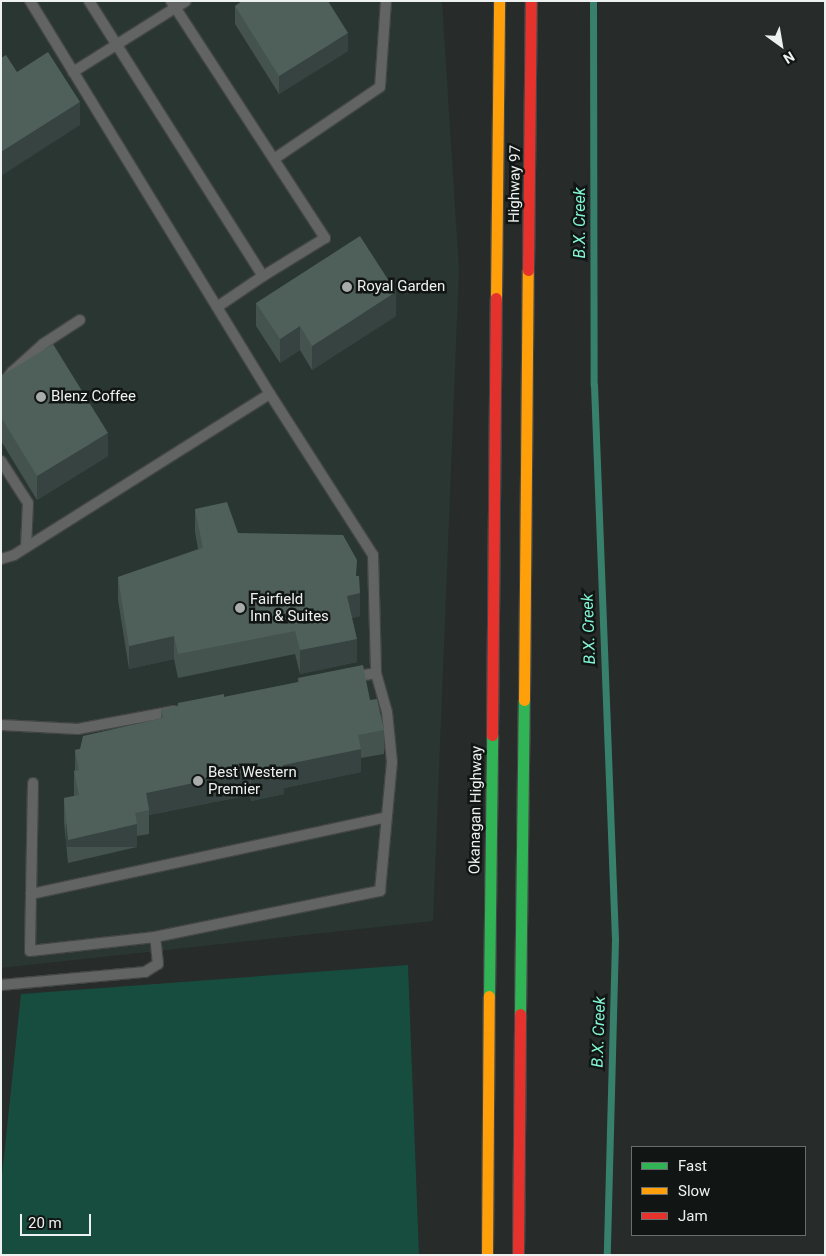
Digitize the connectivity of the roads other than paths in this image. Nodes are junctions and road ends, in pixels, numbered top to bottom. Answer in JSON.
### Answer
{"nodes":[{"id":1,"x":30,"y":1,"type":"edge"},
{"id":2,"x":89,"y":1,"type":"edge"},
{"id":3,"x":186,"y":1,"type":"edge"},
{"id":4,"x":386,"y":1,"type":"edge"},
{"id":5,"x":499,"y":1,"type":"edge"},
{"id":6,"x":531,"y":1,"type":"edge"},
{"id":7,"x":174,"y":4,"type":"edge"},
{"id":8,"x":116,"y":45,"type":"junction"},
{"id":9,"x":73,"y":72,"type":"junction"},
{"id":10,"x":274,"y":159,"type":"junction"},
{"id":11,"x":263,"y":276,"type":"junction"},
{"id":12,"x":217,"y":307,"type":"junction"},
{"id":13,"x":80,"y":320,"type":"dead end"},
{"id":14,"x":495,"y":365,"type":"joint"},
{"id":15,"x":1,"y":386,"type":"edge"},
{"id":16,"x":270,"y":394,"type":"junction"},
{"id":17,"x":1,"y":461,"type":"edge"},
{"id":18,"x":26,"y":547,"type":"junction"},
{"id":19,"x":1,"y":559,"type":"edge"},
{"id":20,"x":376,"y":673,"type":"junction"},
{"id":21,"x":347,"y":678,"type":"edge"},
{"id":22,"x":184,"y":709,"type":"edge"},
{"id":23,"x":1,"y":725,"type":"edge"},
{"id":24,"x":33,"y":783,"type":"dead end"},
{"id":25,"x":387,"y":818,"type":"junction"},
{"id":26,"x":31,"y":894,"type":"junction"},
{"id":27,"x":155,"y":937,"type":"junction"},
{"id":28,"x":1,"y":985,"type":"edge"},
{"id":29,"x":487,"y":1255,"type":"edge"},
{"id":30,"x":518,"y":1255,"type":"edge"}],
"edges":[{"from":1,"to":9,"type":"lane"},
{"from":2,"to":8,"type":"lane"},
{"from":3,"to":7,"type":"lane"},
{"from":4,"to":10,"type":"lane"},
{"from":5,"to":14,"type":"highway","name":"Highway 97"},
{"from":6,"to":30,"type":"highway","name":"Highway 97"},
{"from":7,"to":8,"type":"lane"},
{"from":7,"to":10,"type":"lane"},
{"from":8,"to":9,"type":"lane"},
{"from":8,"to":11,"type":"lane"},
{"from":9,"to":12,"type":"lane"},
{"from":10,"to":11,"type":"lane"},
{"from":11,"to":12,"type":"lane"},
{"from":12,"to":16,"type":"lane"},
{"from":13,"to":15,"type":"lane"},
{"from":14,"to":29,"type":"highway","name":"Okanagan Highway"},
{"from":16,"to":18,"type":"lane"},
{"from":16,"to":20,"type":"lane"},
{"from":17,"to":18,"type":"lane"},
{"from":18,"to":19,"type":"lane"},
{"from":20,"to":21,"type":"lane"},
{"from":20,"to":25,"type":"lane"},
{"from":22,"to":23,"type":"lane"},
{"from":24,"to":26,"type":"lane"},
{"from":25,"to":26,"type":"lane"},
{"from":25,"to":27,"type":"lane"},
{"from":26,"to":27,"type":"lane"},
{"from":27,"to":28,"type":"lane"}]}
